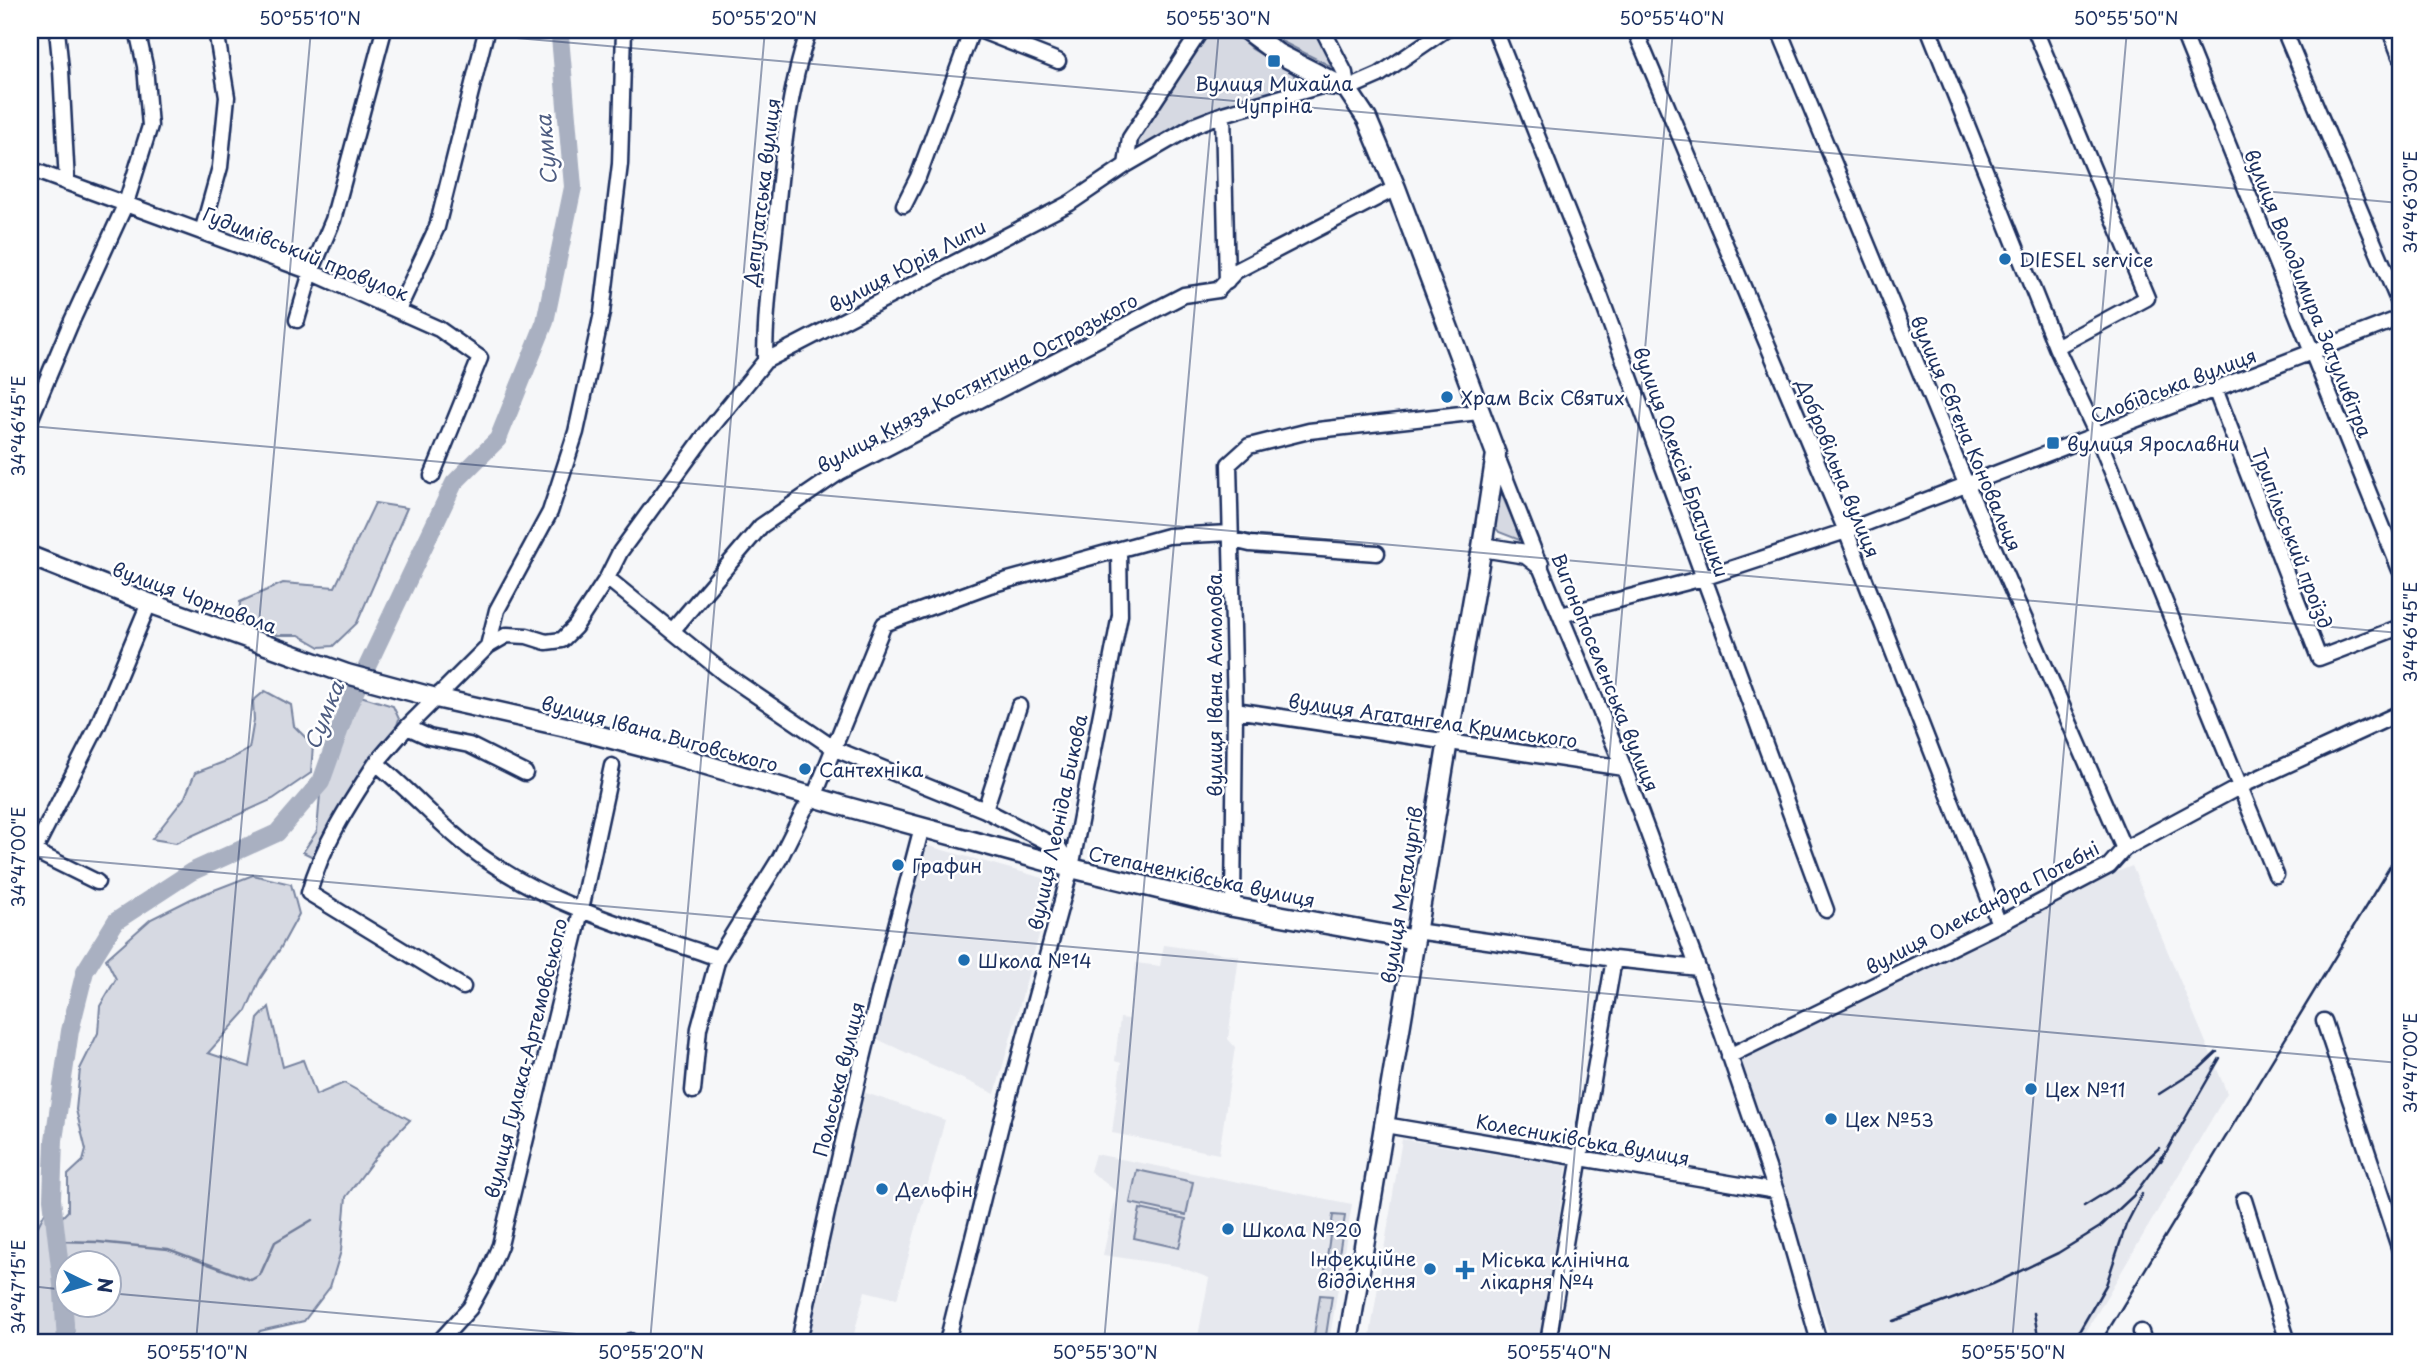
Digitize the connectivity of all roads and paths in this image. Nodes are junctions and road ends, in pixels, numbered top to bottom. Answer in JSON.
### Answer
{"nodes":[{"id":1,"x":57,"y":30,"type":"edge"},
{"id":2,"x":137,"y":30,"type":"edge"},
{"id":3,"x":216,"y":30,"type":"edge"},
{"id":4,"x":384,"y":30,"type":"edge"},
{"id":5,"x":624,"y":30,"type":"edge"},
{"id":6,"x":808,"y":30,"type":"edge"},
{"id":7,"x":972,"y":30,"type":"edge"},
{"id":8,"x":979,"y":30,"type":"edge"},
{"id":9,"x":1201,"y":30,"type":"edge"},
{"id":10,"x":1246,"y":30,"type":"edge"},
{"id":11,"x":1323,"y":30,"type":"edge"},
{"id":12,"x":1446,"y":30,"type":"edge"},
{"id":13,"x":1495,"y":30,"type":"edge"},
{"id":14,"x":1635,"y":30,"type":"edge"},
{"id":15,"x":1779,"y":30,"type":"edge"},
{"id":16,"x":1929,"y":30,"type":"edge"},
{"id":17,"x":2035,"y":30,"type":"edge"},
{"id":18,"x":2182,"y":30,"type":"edge"},
{"id":19,"x":2284,"y":30,"type":"edge"},
{"id":20,"x":2390,"y":30,"type":"edge"},
{"id":21,"x":485,"y":36,"type":"dead end"},
{"id":22,"x":2400,"y":56,"type":"edge"},
{"id":23,"x":1058,"y":61,"type":"dead end"},
{"id":24,"x":1347,"y":89,"type":"junction"},
{"id":25,"x":1223,"y":114,"type":"junction"},
{"id":26,"x":1126,"y":165,"type":"junction"},
{"id":27,"x":30,"y":169,"type":"edge"},
{"id":28,"x":67,"y":183,"type":"junction"},
{"id":29,"x":1396,"y":188,"type":"junction"},
{"id":30,"x":126,"y":203,"type":"junction"},
{"id":31,"x":904,"y":205,"type":"dead end"},
{"id":32,"x":202,"y":232,"type":"junction"},
{"id":33,"x":311,"y":272,"type":"junction"},
{"id":34,"x":1227,"y":282,"type":"junction"},
{"id":35,"x":2400,"y":305,"type":"edge"},
{"id":36,"x":398,"y":310,"type":"junction"},
{"id":37,"x":2400,"y":318,"type":"edge"},
{"id":38,"x":297,"y":320,"type":"dead end"},
{"id":39,"x":2056,"y":347,"type":"junction"},
{"id":40,"x":2311,"y":352,"type":"junction"},
{"id":41,"x":765,"y":361,"type":"junction"},
{"id":42,"x":2215,"y":389,"type":"junction"},
{"id":43,"x":1479,"y":412,"type":"junction"},
{"id":44,"x":30,"y":420,"type":"edge"},
{"id":45,"x":2097,"y":435,"type":"junction"},
{"id":46,"x":1496,"y":454,"type":"junction"},
{"id":47,"x":432,"y":476,"type":"dead end"},
{"id":48,"x":1967,"y":486,"type":"junction"},
{"id":49,"x":1846,"y":531,"type":"junction"},
{"id":50,"x":1232,"y":537,"type":"junction"},
{"id":51,"x":1482,"y":547,"type":"junction"},
{"id":52,"x":1119,"y":550,"type":"junction"},
{"id":53,"x":1377,"y":553,"type":"dead end"},
{"id":54,"x":30,"y":556,"type":"edge"},
{"id":55,"x":1539,"y":564,"type":"junction"},
{"id":56,"x":2400,"y":570,"type":"edge"},
{"id":57,"x":607,"y":578,"type":"junction"},
{"id":58,"x":1703,"y":579,"type":"junction"},
{"id":59,"x":149,"y":603,"type":"junction"},
{"id":60,"x":1561,"y":615,"type":"junction"},
{"id":61,"x":2400,"y":627,"type":"edge"},
{"id":62,"x":672,"y":631,"type":"junction"},
{"id":63,"x":488,"y":646,"type":"junction"},
{"id":64,"x":398,"y":688,"type":"joint"},
{"id":65,"x":436,"y":698,"type":"junction"},
{"id":66,"x":1019,"y":706,"type":"dead end"},
{"id":67,"x":1235,"y":710,"type":"junction"},
{"id":68,"x":2400,"y":713,"type":"edge"},
{"id":69,"x":407,"y":727,"type":"junction"},
{"id":70,"x":1448,"y":741,"type":"junction"},
{"id":71,"x":835,"y":749,"type":"junction"},
{"id":72,"x":376,"y":763,"type":"junction"},
{"id":73,"x":612,"y":766,"type":"dead end"},
{"id":74,"x":1625,"y":768,"type":"junction"},
{"id":75,"x":525,"y":773,"type":"dead end"},
{"id":76,"x":2241,"y":786,"type":"junction"},
{"id":77,"x":814,"y":797,"type":"junction"},
{"id":78,"x":985,"y":810,"type":"junction"},
{"id":79,"x":922,"y":827,"type":"junction"},
{"id":80,"x":2124,"y":849,"type":"junction"},
{"id":81,"x":31,"y":853,"type":"edge"},
{"id":82,"x":1071,"y":868,"type":"junction"},
{"id":83,"x":2276,"y":875,"type":"dead end"},
{"id":84,"x":97,"y":882,"type":"dead end"},
{"id":85,"x":1233,"y":907,"type":"junction"},
{"id":86,"x":580,"y":910,"type":"junction"},
{"id":87,"x":1826,"y":910,"type":"dead end"},
{"id":88,"x":1999,"y":924,"type":"junction"},
{"id":89,"x":1416,"y":936,"type":"junction"},
{"id":90,"x":718,"y":958,"type":"junction"},
{"id":91,"x":1614,"y":959,"type":"junction"},
{"id":92,"x":1698,"y":968,"type":"junction"},
{"id":93,"x":463,"y":987,"type":"dead end"},
{"id":94,"x":2324,"y":1021,"type":"dead end"},
{"id":95,"x":1729,"y":1056,"type":"junction"},
{"id":96,"x":693,"y":1091,"type":"dead end"},
{"id":97,"x":1385,"y":1125,"type":"junction"},
{"id":98,"x":1578,"y":1158,"type":"junction"},
{"id":99,"x":1776,"y":1191,"type":"junction"},
{"id":100,"x":2244,"y":1200,"type":"dead end"},
{"id":101,"x":2400,"y":1250,"type":"edge"},
{"id":102,"x":439,"y":1342,"type":"edge"},
{"id":103,"x":799,"y":1342,"type":"edge"},
{"id":104,"x":947,"y":1342,"type":"edge"},
{"id":105,"x":1348,"y":1342,"type":"edge"},
{"id":106,"x":1548,"y":1342,"type":"edge"},
{"id":107,"x":1819,"y":1342,"type":"edge"},
{"id":108,"x":2288,"y":1342,"type":"edge"}],
"edges":[{"from":1,"to":28,"type":"street"},
{"from":2,"to":30,"type":"street"},
{"from":3,"to":32,"type":"street"},
{"from":4,"to":33,"type":"street"},
{"from":5,"to":63,"type":"street"},
{"from":6,"to":41,"type":"street","name":"Депутатська вулиця"},
{"from":7,"to":31,"type":"street"},
{"from":8,"to":23,"type":"street"},
{"from":9,"to":26,"type":"street"},
{"from":10,"to":24,"type":"main road"},
{"from":11,"to":24,"type":"street","name":"Вигонопоселенська вулиця"},
{"from":12,"to":24,"type":"street","name":"вулиця Юрія Липи"},
{"from":13,"to":58,"type":"street","name":"вулиця Олексія Братушки"},
{"from":14,"to":49,"type":"street","name":"Добровільна вулиця"},
{"from":15,"to":48,"type":"street","name":"вулиця Євгена Коновальця"},
{"from":16,"to":39,"type":"street"},
{"from":17,"to":39,"type":"street"},
{"from":18,"to":40,"type":"street","name":"вулиця Володимира Затуливітра"},
{"from":19,"to":35,"type":"street"},
{"from":20,"to":22,"type":"street"},
{"from":21,"to":36,"type":"street"},
{"from":24,"to":25,"type":"street","name":"вулиця Юрія Липи"},
{"from":24,"to":29,"type":"main road","name":"Вигонопоселенська вулиця"},
{"from":25,"to":26,"type":"street","name":"вулиця Юрія Липи"},
{"from":25,"to":34,"type":"street"},
{"from":26,"to":41,"type":"street","name":"вулиця Юрія Липи"},
{"from":27,"to":28,"type":"street","name":"Гудимівський провулок"},
{"from":28,"to":30,"type":"street","name":"Гудимівський провулок"},
{"from":29,"to":34,"type":"street","name":"вулиця Князя Костянтина Острозького"},
{"from":29,"to":43,"type":"main road","name":"Вигонопоселенська вулиця"},
{"from":30,"to":32,"type":"street","name":"Гудимівський провулок"},
{"from":30,"to":44,"type":"street"},
{"from":32,"to":33,"type":"street","name":"Гудимівський провулок"},
{"from":33,"to":36,"type":"street","name":"Гудимівський провулок"},
{"from":33,"to":38,"type":"street"},
{"from":34,"to":62,"type":"street","name":"вулиця Князя Костянтина Острозького"},
{"from":36,"to":47,"type":"street","name":"Гудимівський провулок"},
{"from":37,"to":40,"type":"street","name":"Слобідська вулиця"},
{"from":39,"to":45,"type":"street"},
{"from":40,"to":42,"type":"street","name":"Слобідська вулиця"},
{"from":40,"to":56,"type":"street","name":"вулиця Володимира Затуливітра"},
{"from":41,"to":57,"type":"street","name":"вулиця Юрія Липи"},
{"from":42,"to":45,"type":"street","name":"Слобідська вулиця"},
{"from":42,"to":61,"type":"street","name":"Трипільський проїзд"},
{"from":43,"to":46,"type":"main road","name":"Вигонопоселенська вулиця"},
{"from":43,"to":50,"type":"street","name":"вулиця Івана Асмолова"},
{"from":45,"to":48,"type":"street","name":"Слобідська вулиця"},
{"from":45,"to":76,"type":"street"},
{"from":46,"to":51,"type":"main road","name":"вулиця Металургів"},
{"from":46,"to":55,"type":"street","name":"Вигонопоселенська вулиця"},
{"from":48,"to":49,"type":"street","name":"Слобідська вулиця"},
{"from":48,"to":80,"type":"street","name":"вулиця Євгена Коновальця"},
{"from":49,"to":58,"type":"street","name":"Слобідська вулиця"},
{"from":49,"to":88,"type":"street","name":"Добровільна вулиця"},
{"from":50,"to":52,"type":"street"},
{"from":50,"to":53,"type":"street"},
{"from":50,"to":67,"type":"street","name":"вулиця Івана Асмолова"},
{"from":51,"to":55,"type":"main road"},
{"from":51,"to":70,"type":"main road","name":"вулиця Металургів"},
{"from":52,"to":71,"type":"street"},
{"from":52,"to":82,"type":"street","name":"вулиця Леоніда Бикова"},
{"from":54,"to":59,"type":"main road","name":"вулиця Чорновола"},
{"from":55,"to":60,"type":"street","name":"Вигонопоселенська вулиця"},
{"from":57,"to":62,"type":"street","name":"Степаненківська вулиця"},
{"from":57,"to":63,"type":"street","name":"вулиця Юрія Липи"},
{"from":58,"to":60,"type":"street","name":"Слобідська вулиця"},
{"from":58,"to":87,"type":"street","name":"вулиця Олексія Братушки"},
{"from":59,"to":64,"type":"main road","name":"вулиця Чорновола"},
{"from":59,"to":81,"type":"street"},
{"from":60,"to":74,"type":"street","name":"Вигонопоселенська вулиця"},
{"from":62,"to":71,"type":"street","name":"Степаненківська вулиця"},
{"from":63,"to":65,"type":"street"},
{"from":64,"to":65,"type":"main road","name":"вулиця Івана Виговського"},
{"from":65,"to":69,"type":"street"},
{"from":65,"to":77,"type":"main road","name":"вулиця Івана Виговського"},
{"from":66,"to":78,"type":"street"},
{"from":67,"to":70,"type":"street","name":"вулиця Агатангела Кримського"},
{"from":67,"to":85,"type":"street","name":"вулиця Івана Асмолова"},
{"from":68,"to":76,"type":"street","name":"вулиця Олександра Потебні"},
{"from":69,"to":72,"type":"street"},
{"from":69,"to":75,"type":"street"},
{"from":70,"to":74,"type":"street","name":"вулиця Агатангела Кримського"},
{"from":70,"to":89,"type":"main road","name":"вулиця Металургів"},
{"from":71,"to":77,"type":"street"},
{"from":71,"to":78,"type":"street","name":"Степаненківська вулиця"},
{"from":72,"to":86,"type":"street"},
{"from":72,"to":93,"type":"street"},
{"from":73,"to":86,"type":"street","name":"вулиця Гулака-Артемовського"},
{"from":74,"to":92,"type":"street","name":"Вигонопоселенська вулиця"},
{"from":76,"to":80,"type":"street","name":"вулиця Олександра Потебні"},
{"from":76,"to":83,"type":"street"},
{"from":77,"to":79,"type":"main road","name":"вулиця Івана Виговського"},
{"from":77,"to":90,"type":"street"},
{"from":78,"to":82,"type":"street","name":"Степаненківська вулиця"},
{"from":79,"to":82,"type":"main road","name":"вулиця Івана Виговського"},
{"from":79,"to":103,"type":"street","name":"Польська вулиця"},
{"from":80,"to":88,"type":"street","name":"вулиця Олександра Потебні"},
{"from":81,"to":84,"type":"street"},
{"from":82,"to":85,"type":"main road","name":"Степаненківська вулиця"},
{"from":82,"to":104,"type":"street","name":"вулиця Леоніда Бикова"},
{"from":85,"to":89,"type":"main road","name":"Степаненківська вулиця"},
{"from":86,"to":90,"type":"street"},
{"from":86,"to":102,"type":"street","name":"вулиця Гулака-Артемовського"},
{"from":88,"to":95,"type":"street","name":"вулиця Олександра Потебні"},
{"from":89,"to":91,"type":"street","name":"Степаненківська вулиця"},
{"from":89,"to":97,"type":"main road","name":"вулиця Металургів"},
{"from":90,"to":96,"type":"street"},
{"from":91,"to":92,"type":"street","name":"Степаненківська вулиця"},
{"from":91,"to":98,"type":"street"},
{"from":92,"to":95,"type":"street","name":"Вигонопоселенська вулиця"},
{"from":94,"to":101,"type":"street"},
{"from":95,"to":99,"type":"street","name":"Вигонопоселенська вулиця"},
{"from":97,"to":98,"type":"street","name":"Колесниківська вулиця"},
{"from":97,"to":105,"type":"main road","name":"вулиця Металургів"},
{"from":98,"to":99,"type":"street","name":"Колесниківська вулиця"},
{"from":98,"to":106,"type":"street"},
{"from":99,"to":107,"type":"street","name":"Вигонопоселенська вулиця"},
{"from":100,"to":108,"type":"street"}]}
